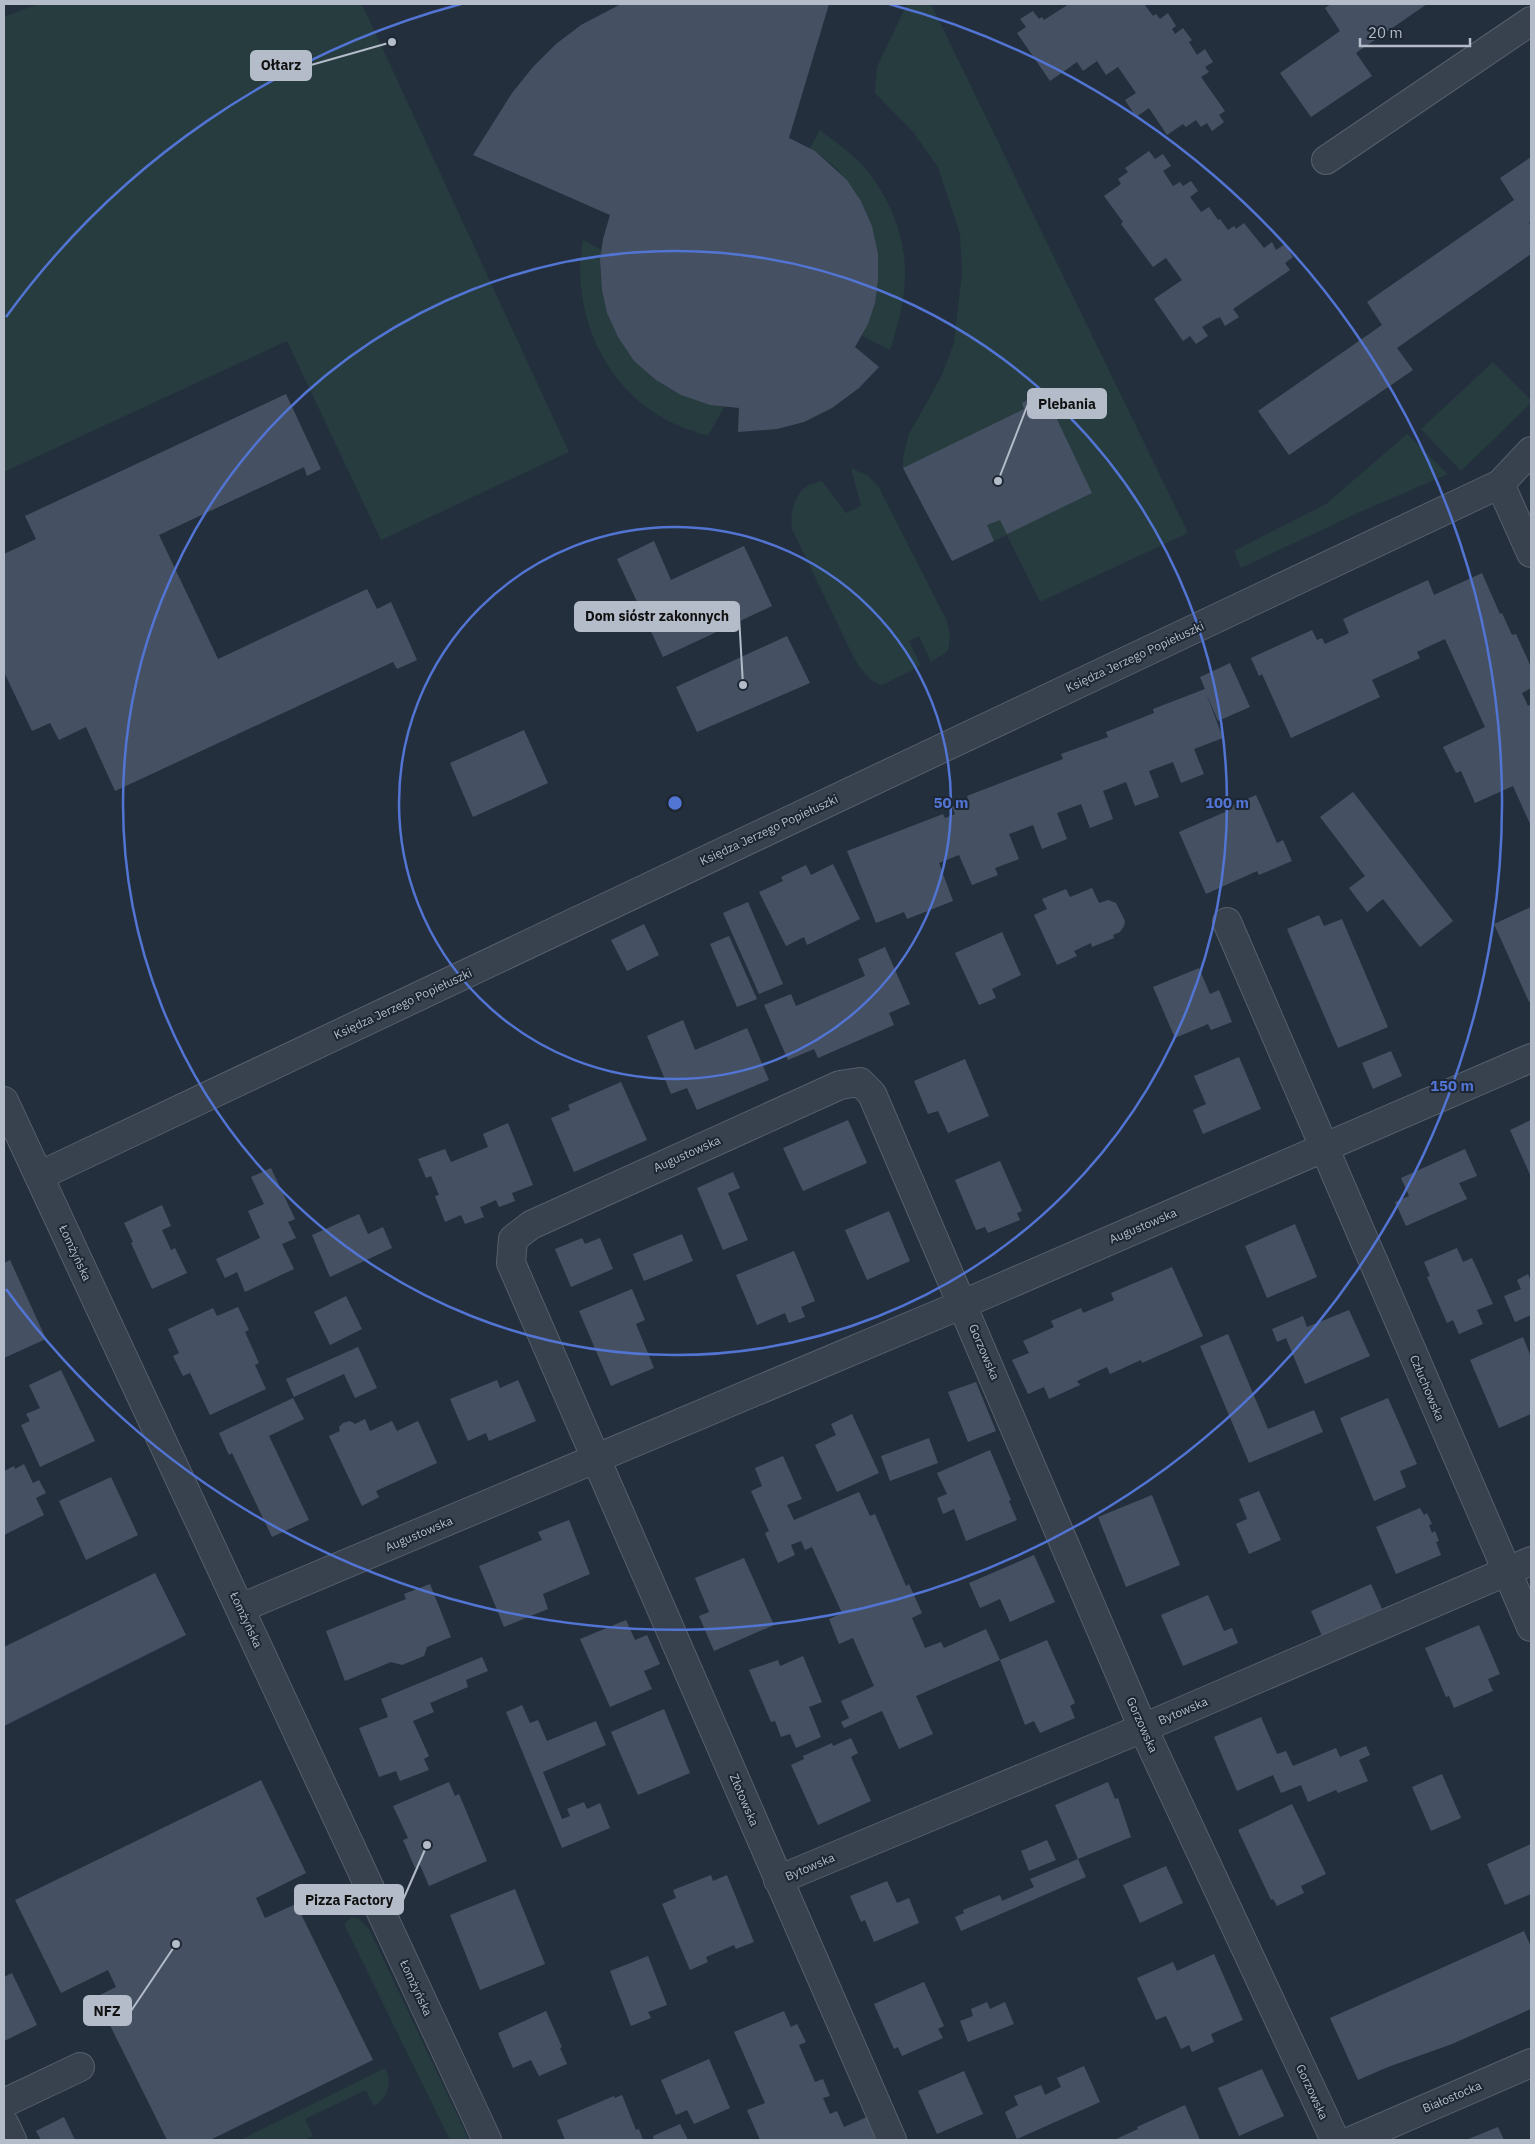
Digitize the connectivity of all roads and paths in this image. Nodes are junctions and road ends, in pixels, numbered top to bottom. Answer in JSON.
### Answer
{"nodes":[{"id":1,"x":1531,"y":20,"type":"edge"},
{"id":2,"x":1326,"y":160,"type":"dead end"},
{"id":3,"x":1531,"y":451,"type":"edge"},
{"id":4,"x":1500,"y":484,"type":"junction"},
{"id":5,"x":1531,"y":553,"type":"edge"},
{"id":6,"x":1228,"y":922,"type":"dead end"},
{"id":7,"x":1531,"y":1058,"type":"edge"},
{"id":8,"x":4,"y":1101,"type":"edge"},
{"id":9,"x":1324,"y":1148,"type":"junction"},
{"id":10,"x":39,"y":1176,"type":"junction"},
{"id":11,"x":963,"y":1304,"type":"junction"},
{"id":12,"x":596,"y":1460,"type":"junction"},
{"id":13,"x":1531,"y":1561,"type":"edge"},
{"id":14,"x":1506,"y":1572,"type":"junction"},
{"id":15,"x":241,"y":1608,"type":"junction"},
{"id":16,"x":1531,"y":1627,"type":"edge"},
{"id":17,"x":1143,"y":1728,"type":"junction"},
{"id":18,"x":778,"y":1880,"type":"junction"},
{"id":19,"x":1531,"y":2063,"type":"edge"},
{"id":20,"x":80,"y":2067,"type":"dead end"},
{"id":21,"x":4,"y":2103,"type":"edge"},
{"id":22,"x":4,"y":2123,"type":"edge"},
{"id":23,"x":1368,"y":2137,"type":"edge"},
{"id":24,"x":12,"y":2140,"type":"edge"},
{"id":25,"x":487,"y":2140,"type":"edge"},
{"id":26,"x":892,"y":2140,"type":"edge"},
{"id":27,"x":1335,"y":2140,"type":"edge"}],
"edges":[{"from":1,"to":2,"type":"street"},
{"from":3,"to":4,"type":"street"},
{"from":4,"to":5,"type":"street"},
{"from":4,"to":10,"type":"street","name":"Księdza Jerzego Popiełuszki"},
{"from":6,"to":9,"type":"street"},
{"from":7,"to":9,"type":"street","name":"Augustowska"},
{"from":8,"to":10,"type":"street","name":"Łomżyńska"},
{"from":9,"to":11,"type":"street","name":"Augustowska"},
{"from":9,"to":14,"type":"street","name":"Człuchowska"},
{"from":10,"to":15,"type":"street","name":"Łomżyńska"},
{"from":11,"to":12,"type":"street","name":"Augustowska"},
{"from":11,"to":12,"type":"street","name":"Augustowska"},
{"from":11,"to":17,"type":"street","name":"Gorzowska"},
{"from":12,"to":15,"type":"street","name":"Augustowska"},
{"from":12,"to":18,"type":"street","name":"Złotowska"},
{"from":13,"to":14,"type":"street","name":"Bytowska"},
{"from":14,"to":16,"type":"street","name":"Człuchowska"},
{"from":14,"to":17,"type":"street","name":"Bytowska"},
{"from":15,"to":25,"type":"street","name":"Łomżyńska"},
{"from":17,"to":18,"type":"street","name":"Bytowska"},
{"from":17,"to":27,"type":"street","name":"Gorzowska"},
{"from":18,"to":26,"type":"street","name":"Złotowska"},
{"from":19,"to":23,"type":"street","name":"Białostocka"},
{"from":20,"to":21,"type":"street"},
{"from":22,"to":24,"type":"street"}]}
